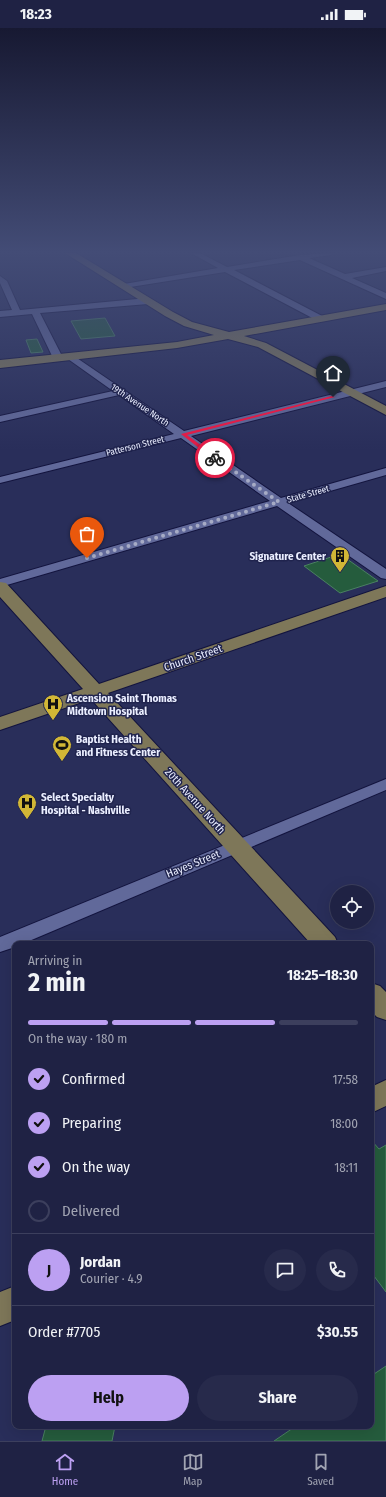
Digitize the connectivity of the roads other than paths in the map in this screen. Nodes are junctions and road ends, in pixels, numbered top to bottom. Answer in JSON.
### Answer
{"nodes":[{"id":1,"x":39,"y":319,"type":"edge"},
{"id":2,"x":179,"y":319,"type":"edge"},
{"id":3,"x":321,"y":319,"type":"edge"},
{"id":4,"x":188,"y":324,"type":"junction"},
{"id":5,"x":265,"y":329,"type":"junction"},
{"id":6,"x":230,"y":336,"type":"junction"},
{"id":7,"x":193,"y":342,"type":"junction"},
{"id":8,"x":262,"y":345,"type":"junction"},
{"id":9,"x":71,"y":357,"type":"junction"},
{"id":10,"x":58,"y":358,"type":"junction"},
{"id":11,"x":0,"y":364,"type":"edge"},
{"id":12,"x":386,"y":384,"type":"edge"},
{"id":13,"x":120,"y":392,"type":"junction"},
{"id":14,"x":352,"y":392,"type":"junction"},
{"id":15,"x":386,"y":411,"type":"edge"},
{"id":16,"x":0,"y":419,"type":"edge"},
{"id":17,"x":183,"y":434,"type":"junction"},
{"id":18,"x":386,"y":471,"type":"edge"},
{"id":19,"x":0,"y":480,"type":"edge"},
{"id":20,"x":279,"y":502,"type":"junction"},
{"id":21,"x":386,"y":575,"type":"edge"},
{"id":22,"x":0,"y":583,"type":"edge"},
{"id":23,"x":0,"y":587,"type":"edge"},
{"id":24,"x":386,"y":591,"type":"edge"},
{"id":25,"x":95,"y":691,"type":"junction"},
{"id":26,"x":0,"y":724,"type":"edge"},
{"id":27,"x":386,"y":784,"type":"edge"},
{"id":28,"x":237,"y":847,"type":"junction"},
{"id":29,"x":323,"y":941,"type":"edge"},
{"id":30,"x":0,"y":945,"type":"edge"},
{"id":31,"x":374,"y":996,"type":"edge"},
{"id":32,"x":386,"y":1010,"type":"edge"},
{"id":33,"x":386,"y":1092,"type":"edge"},
{"id":34,"x":374,"y":1099,"type":"edge"},
{"id":35,"x":12,"y":1304,"type":"edge"},
{"id":36,"x":0,"y":1310,"type":"edge"}],
"edges":[{"from":1,"to":10,"type":"street"},
{"from":2,"to":4,"type":"main road"},
{"from":3,"to":5,"type":"main road"},
{"from":4,"to":6,"type":"main road"},
{"from":4,"to":7,"type":"main road"},
{"from":5,"to":6,"type":"main road"},
{"from":5,"to":8,"type":"main road"},
{"from":6,"to":7,"type":"main road"},
{"from":6,"to":8,"type":"main road"},
{"from":7,"to":9,"type":"main road"},
{"from":8,"to":14,"type":"main road"},
{"from":9,"to":10,"type":"main road"},
{"from":9,"to":13,"type":"street","name":"19th Avenue North"},
{"from":10,"to":11,"type":"main road"},
{"from":12,"to":14,"type":"street","name":"Patterson Street"},
{"from":13,"to":16,"type":"street"},
{"from":13,"to":17,"type":"street","name":"19th Avenue North"},
{"from":14,"to":15,"type":"main road"},
{"from":14,"to":17,"type":"street","name":"Patterson Street"},
{"from":17,"to":19,"type":"street","name":"Patterson Street"},
{"from":17,"to":20,"type":"street","name":"19th Avenue North"},
{"from":18,"to":20,"type":"street","name":"State Street"},
{"from":20,"to":21,"type":"street","name":"19th Avenue North"},
{"from":20,"to":22,"type":"street","name":"State Street"},
{"from":23,"to":25,"type":"main road","name":"20th Avenue North"},
{"from":24,"to":25,"type":"main road","name":"Church Street"},
{"from":25,"to":26,"type":"main road","name":"Church Street"},
{"from":25,"to":28,"type":"main road","name":"20th Avenue North"},
{"from":27,"to":28,"type":"street","name":"Hayes Street"},
{"from":28,"to":29,"type":"main road","name":"20th Avenue North"},
{"from":28,"to":30,"type":"street","name":"Hayes Street"},
{"from":31,"to":32,"type":"main road"},
{"from":33,"to":34,"type":"main road"},
{"from":35,"to":36,"type":"main road"}]}
